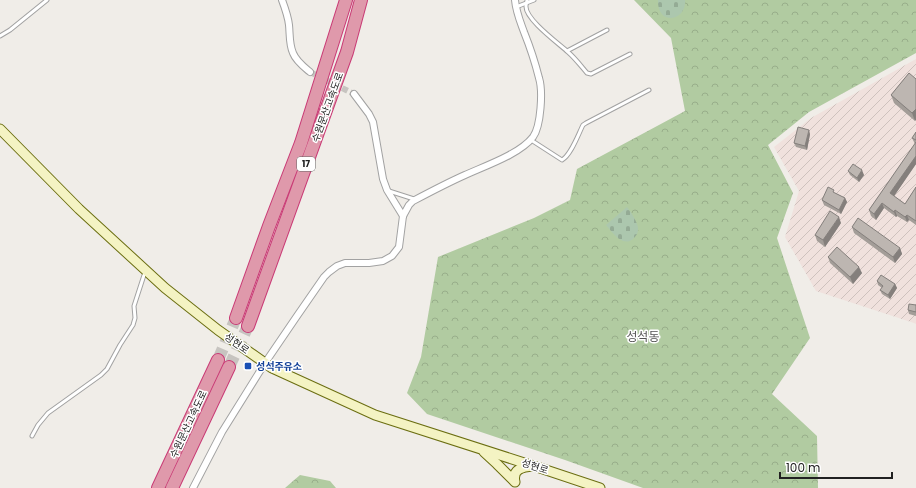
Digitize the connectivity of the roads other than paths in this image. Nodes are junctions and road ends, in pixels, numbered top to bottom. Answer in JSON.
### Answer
{"nodes":[{"id":1,"x":47,"y":0,"type":"edge"},
{"id":2,"x":282,"y":0,"type":"edge"},
{"id":3,"x":346,"y":0,"type":"edge"},
{"id":4,"x":361,"y":0,"type":"edge"},
{"id":5,"x":514,"y":0,"type":"edge"},
{"id":6,"x":534,"y":0,"type":"edge"},
{"id":7,"x":527,"y":1,"type":"edge"},
{"id":8,"x":516,"y":7,"type":"junction"},
{"id":9,"x":607,"y":30,"type":"dead end"},
{"id":10,"x":0,"y":36,"type":"edge"},
{"id":11,"x":567,"y":52,"type":"junction"},
{"id":12,"x":630,"y":54,"type":"dead end"},
{"id":13,"x":310,"y":72,"type":"tunnel mouth"},
{"id":14,"x":649,"y":90,"type":"dead end"},
{"id":15,"x":354,"y":94,"type":"tunnel mouth"},
{"id":16,"x":0,"y":129,"type":"edge"},
{"id":17,"x":530,"y":140,"type":"junction"},
{"id":18,"x":387,"y":190,"type":"junction"},
{"id":19,"x":416,"y":199,"type":"junction"},
{"id":20,"x":402,"y":216,"type":"junction"},
{"id":21,"x":146,"y":270,"type":"junction"},
{"id":22,"x":236,"y":318,"type":"tunnel mouth"},
{"id":23,"x":248,"y":326,"type":"tunnel mouth"},
{"id":24,"x":218,"y":360,"type":"tunnel mouth"},
{"id":25,"x":265,"y":363,"type":"junction"},
{"id":26,"x":229,"y":367,"type":"tunnel mouth"},
{"id":27,"x":32,"y":436,"type":"dead end"},
{"id":28,"x":480,"y":449,"type":"junction"},
{"id":29,"x":535,"y":466,"type":"junction"},
{"id":30,"x":518,"y":485,"type":"edge"},
{"id":31,"x":158,"y":488,"type":"edge"},
{"id":32,"x":172,"y":488,"type":"edge"},
{"id":33,"x":193,"y":488,"type":"edge"},
{"id":34,"x":600,"y":488,"type":"edge"}],
"edges":[{"from":1,"to":10,"type":"lane"},
{"from":2,"to":13,"type":"street"},
{"from":3,"to":22,"type":"highway","name":"수원문산고속도로","number":"17"},
{"from":4,"to":23,"type":"highway","name":"수원문산고속도로","number":"17"},
{"from":5,"to":8,"type":"street"},
{"from":6,"to":7,"type":"lane"},
{"from":7,"to":8,"type":"lane"},
{"from":7,"to":11,"type":"lane"},
{"from":8,"to":17,"type":"street"},
{"from":9,"to":11,"type":"lane"},
{"from":11,"to":12,"type":"lane"},
{"from":14,"to":17,"type":"lane"},
{"from":15,"to":18,"type":"street"},
{"from":16,"to":21,"type":"main road","name":"성현로"},
{"from":17,"to":19,"type":"street"},
{"from":18,"to":19,"type":"lane"},
{"from":18,"to":20,"type":"street"},
{"from":19,"to":20,"type":"street"},
{"from":20,"to":25,"type":"street"},
{"from":21,"to":25,"type":"main road","name":"성현로"},
{"from":21,"to":27,"type":"lane"},
{"from":24,"to":31,"type":"highway","name":"수원문산고속도로"},
{"from":25,"to":28,"type":"main road","name":"성현로"},
{"from":25,"to":33,"type":"street"},
{"from":26,"to":32,"type":"highway","name":"수원문산고속도로"},
{"from":28,"to":29,"type":"main road","name":"성현로"},
{"from":28,"to":30,"type":"main road"},
{"from":29,"to":30,"type":"main road"},
{"from":29,"to":34,"type":"main road","name":"성현로"}]}
